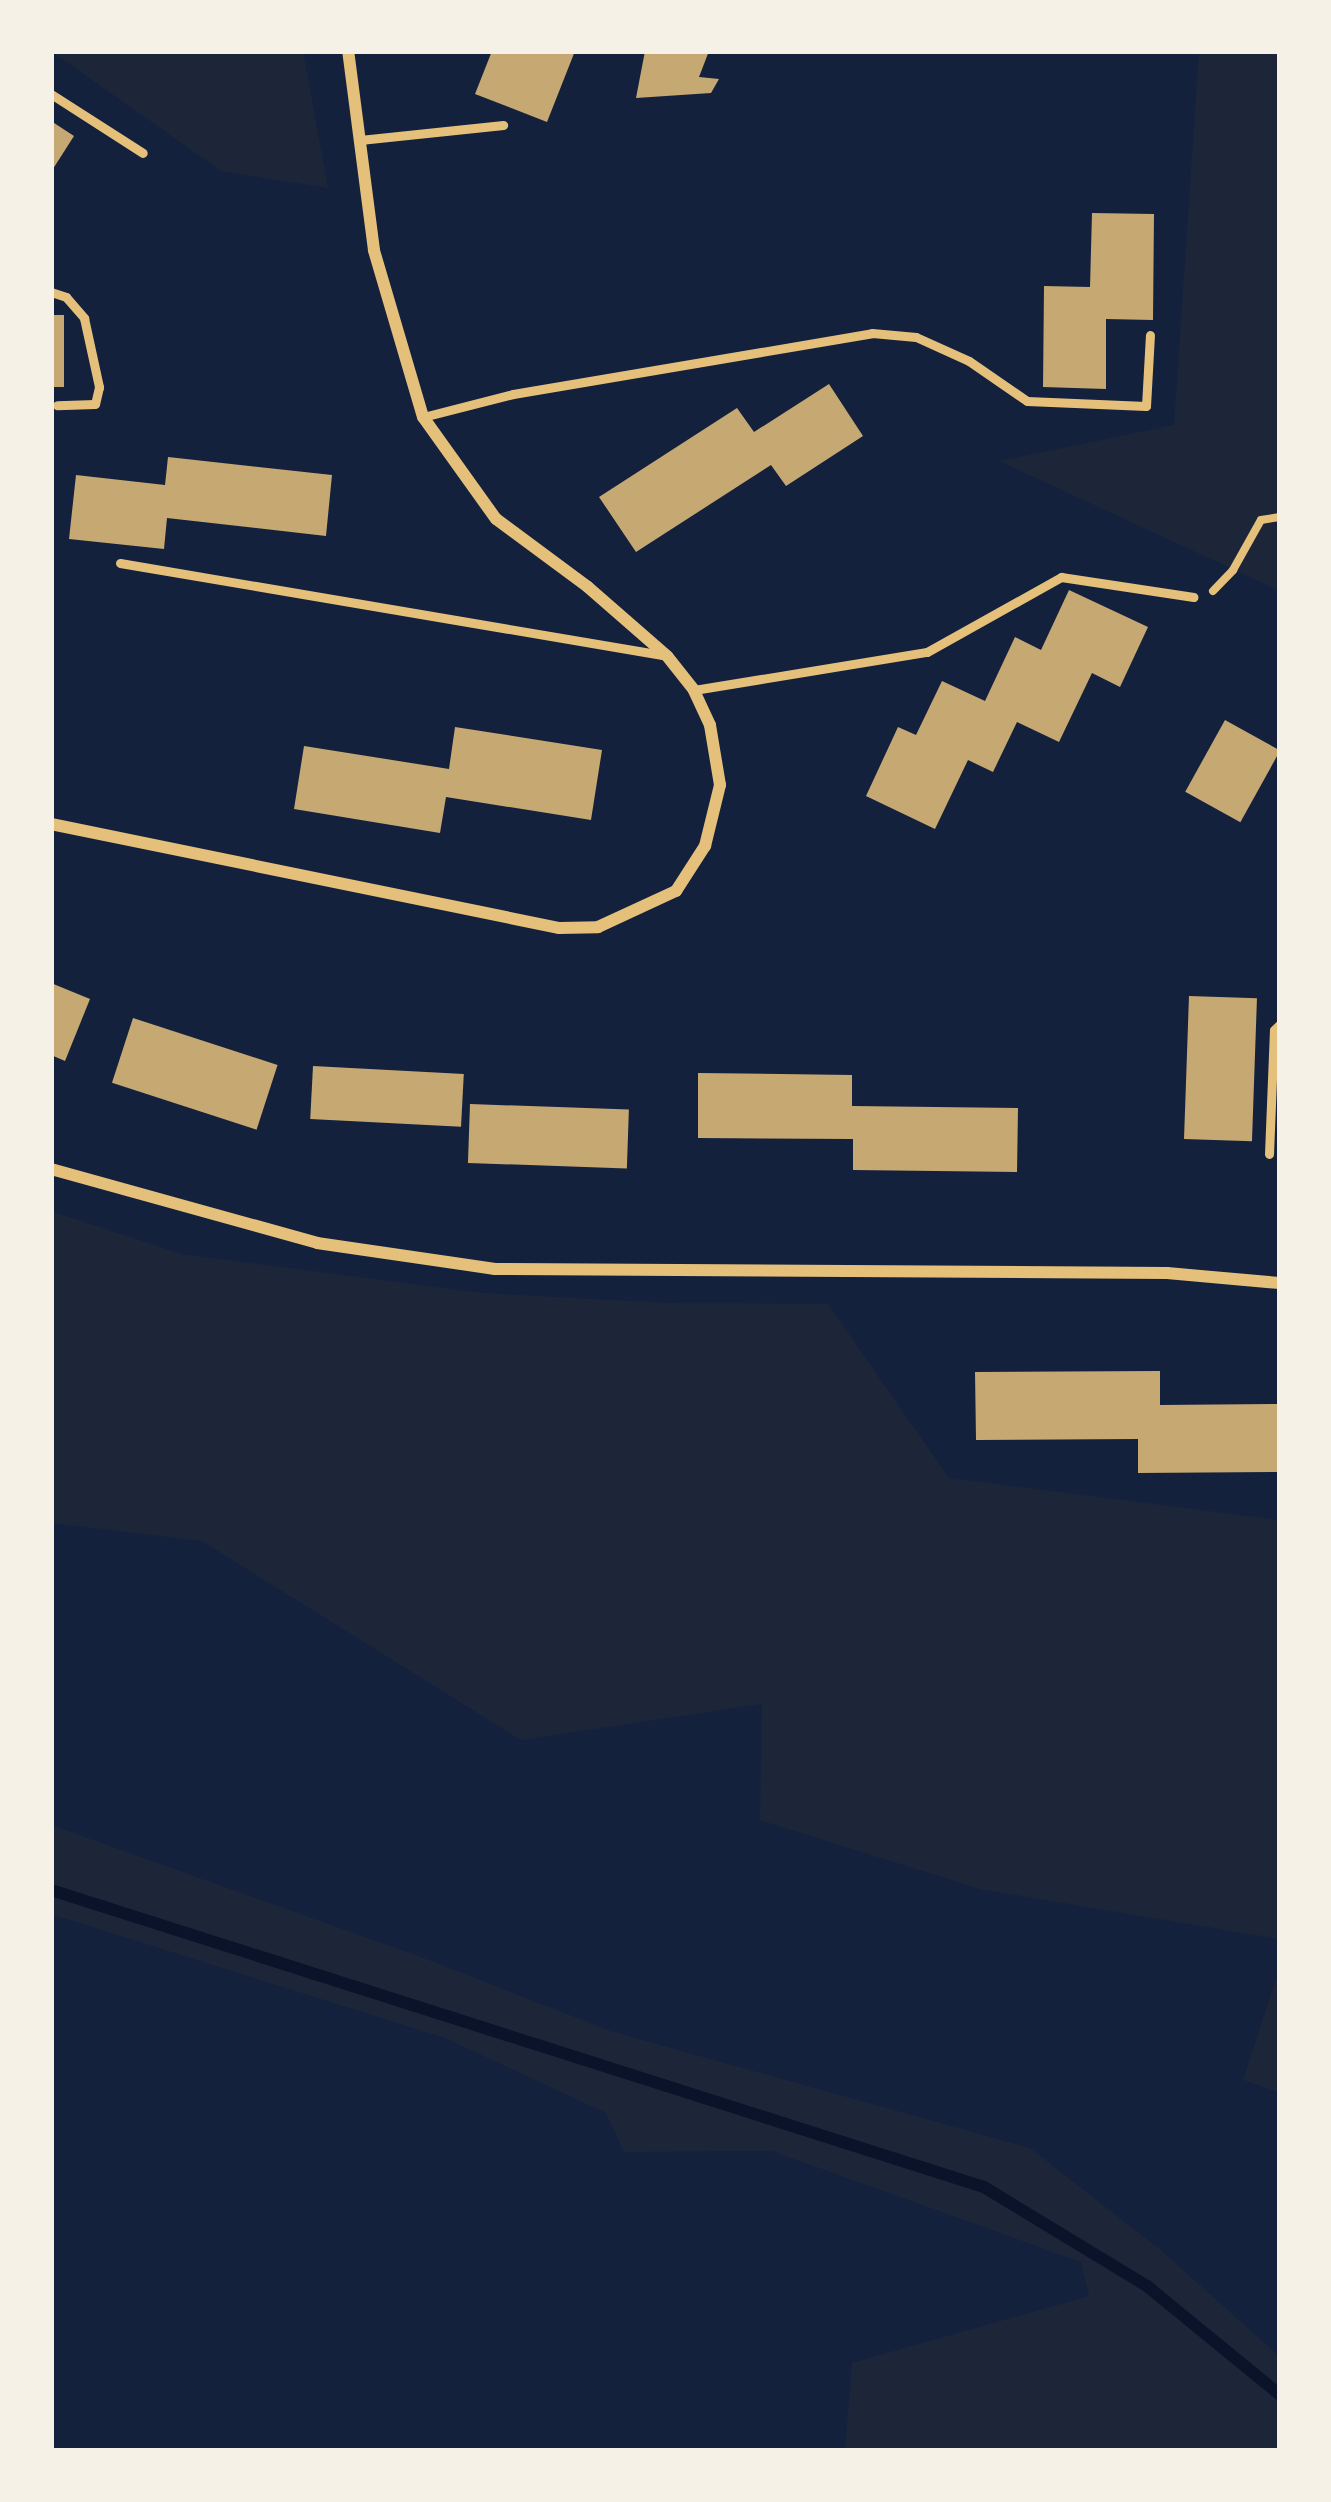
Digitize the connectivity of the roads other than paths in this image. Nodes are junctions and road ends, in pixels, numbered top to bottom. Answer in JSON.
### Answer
{"nodes":[{"id":1,"x":348,"y":51,"type":"edge"},
{"id":2,"x":51,"y":94,"type":"edge"},
{"id":3,"x":503,"y":125,"type":"dead end"},
{"id":4,"x":360,"y":140,"type":"junction"},
{"id":5,"x":143,"y":153,"type":"dead end"},
{"id":6,"x":51,"y":292,"type":"edge"},
{"id":7,"x":1150,"y":335,"type":"dead end"},
{"id":8,"x":57,"y":405,"type":"dead end"},
{"id":9,"x":423,"y":417,"type":"junction"},
{"id":10,"x":120,"y":563,"type":"dead end"},
{"id":11,"x":1193,"y":597,"type":"road end"},
{"id":12,"x":667,"y":656,"type":"junction"},
{"id":13,"x":694,"y":690,"type":"junction"},
{"id":14,"x":51,"y":824,"type":"edge"},
{"id":15,"x":1280,"y":1024,"type":"edge"},
{"id":16,"x":1269,"y":1154,"type":"dead end"},
{"id":17,"x":51,"y":1169,"type":"edge"},
{"id":18,"x":1280,"y":1283,"type":"edge"}],
"edges":[{"from":1,"to":4,"type":"street"},
{"from":2,"to":5,"type":"lane"},
{"from":3,"to":4,"type":"lane"},
{"from":4,"to":9,"type":"street"},
{"from":6,"to":8,"type":"lane"},
{"from":7,"to":9,"type":"lane"},
{"from":9,"to":12,"type":"street"},
{"from":10,"to":12,"type":"lane"},
{"from":11,"to":13,"type":"lane"},
{"from":12,"to":13,"type":"street"},
{"from":13,"to":14,"type":"street"},
{"from":15,"to":16,"type":"lane"},
{"from":17,"to":18,"type":"street"}]}
